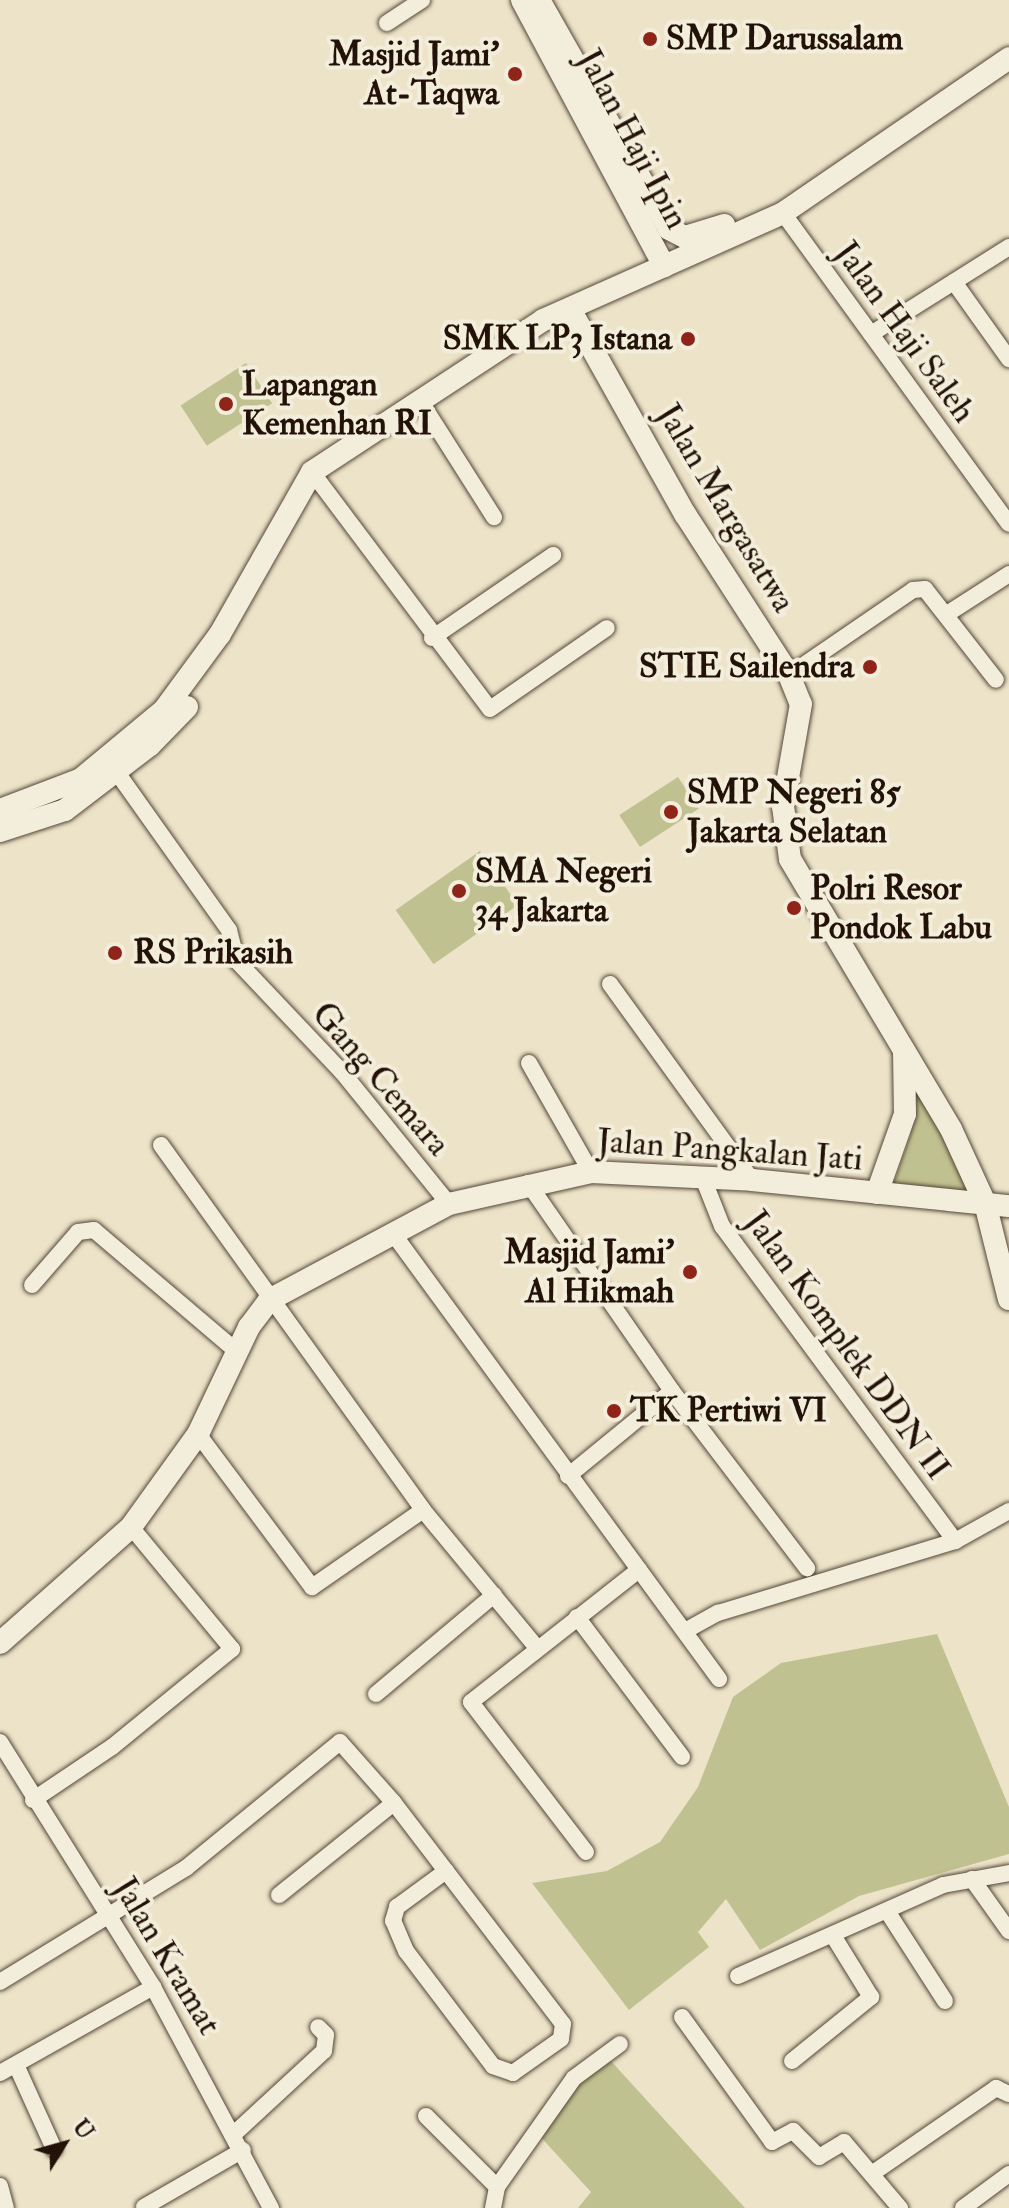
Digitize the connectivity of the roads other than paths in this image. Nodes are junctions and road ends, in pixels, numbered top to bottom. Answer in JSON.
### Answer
{"nodes":[{"id":1,"x":422,"y":0,"type":"edge"},
{"id":2,"x":522,"y":0,"type":"edge"},
{"id":3,"x":539,"y":0,"type":"edge"},
{"id":4,"x":387,"y":23,"type":"dead end"},
{"id":5,"x":1009,"y":58,"type":"edge"},
{"id":6,"x":603,"y":136,"type":"junction"},
{"id":7,"x":788,"y":207,"type":"junction"},
{"id":8,"x":1009,"y":247,"type":"edge"},
{"id":9,"x":664,"y":266,"type":"junction"},
{"id":10,"x":954,"y":282,"type":"junction"},
{"id":11,"x":561,"y":319,"type":"junction"},
{"id":12,"x":871,"y":334,"type":"junction"},
{"id":13,"x":1009,"y":359,"type":"edge"},
{"id":14,"x":415,"y":412,"type":"junction"},
{"id":15,"x":315,"y":477,"type":"junction"},
{"id":16,"x":494,"y":517,"type":"dead end"},
{"id":17,"x":1009,"y":524,"type":"edge"},
{"id":18,"x":553,"y":555,"type":"dead end"},
{"id":19,"x":1009,"y":574,"type":"edge"},
{"id":20,"x":947,"y":614,"type":"junction"},
{"id":21,"x":607,"y":628,"type":"dead end"},
{"id":22,"x":432,"y":638,"type":"junction"},
{"id":23,"x":789,"y":675,"type":"junction"},
{"id":24,"x":996,"y":680,"type":"dead end"},
{"id":25,"x":112,"y":765,"type":"junction"},
{"id":26,"x":0,"y":810,"type":"edge"},
{"id":27,"x":0,"y":831,"type":"edge"},
{"id":28,"x":610,"y":984,"type":"dead end"},
{"id":29,"x":904,"y":1048,"type":"junction"},
{"id":30,"x":529,"y":1063,"type":"dead end"},
{"id":31,"x":161,"y":1145,"type":"dead end"},
{"id":32,"x":591,"y":1172,"type":"junction"},
{"id":33,"x":752,"y":1180,"type":"junction"},
{"id":34,"x":702,"y":1181,"type":"junction"},
{"id":35,"x":532,"y":1189,"type":"junction"},
{"id":36,"x":877,"y":1193,"type":"junction"},
{"id":37,"x":985,"y":1203,"type":"junction"},
{"id":38,"x":449,"y":1204,"type":"junction"},
{"id":39,"x":1009,"y":1206,"type":"edge"},
{"id":40,"x":397,"y":1238,"type":"junction"},
{"id":41,"x":32,"y":1285,"type":"dead end"},
{"id":42,"x":1009,"y":1299,"type":"edge"},
{"id":43,"x":274,"y":1307,"type":"junction"},
{"id":44,"x":236,"y":1351,"type":"junction"},
{"id":45,"x":672,"y":1391,"type":"junction"},
{"id":46,"x":198,"y":1434,"type":"junction"},
{"id":47,"x":568,"y":1476,"type":"junction"},
{"id":48,"x":423,"y":1510,"type":"junction"},
{"id":49,"x":1009,"y":1511,"type":"edge"},
{"id":50,"x":131,"y":1527,"type":"junction"},
{"id":51,"x":955,"y":1541,"type":"junction"},
{"id":52,"x":807,"y":1568,"type":"dead end"},
{"id":53,"x":639,"y":1570,"type":"junction"},
{"id":54,"x":494,"y":1595,"type":"junction"},
{"id":55,"x":577,"y":1617,"type":"junction"},
{"id":56,"x":685,"y":1631,"type":"junction"},
{"id":57,"x":0,"y":1643,"type":"edge"},
{"id":58,"x":537,"y":1648,"type":"junction"},
{"id":59,"x":719,"y":1679,"type":"dead end"},
{"id":60,"x":376,"y":1694,"type":"dead end"},
{"id":61,"x":0,"y":1742,"type":"edge"},
{"id":62,"x":682,"y":1757,"type":"dead end"},
{"id":63,"x":33,"y":1800,"type":"junction"},
{"id":64,"x":394,"y":1803,"type":"junction"},
{"id":65,"x":586,"y":1852,"type":"dead end"},
{"id":66,"x":446,"y":1871,"type":"junction"},
{"id":67,"x":1009,"y":1873,"type":"edge"},
{"id":68,"x":972,"y":1879,"type":"junction"},
{"id":69,"x":279,"y":1895,"type":"dead end"},
{"id":70,"x":887,"y":1911,"type":"junction"},
{"id":71,"x":108,"y":1914,"type":"junction"},
{"id":72,"x":1009,"y":1931,"type":"edge"},
{"id":73,"x":834,"y":1937,"type":"junction"},
{"id":74,"x":738,"y":1976,"type":"dead end"},
{"id":75,"x":0,"y":1982,"type":"edge"},
{"id":76,"x":153,"y":1987,"type":"junction"},
{"id":77,"x":945,"y":2001,"type":"dead end"},
{"id":78,"x":682,"y":2017,"type":"dead end"},
{"id":79,"x":318,"y":2027,"type":"dead end"},
{"id":80,"x":620,"y":2044,"type":"dead end"},
{"id":81,"x":792,"y":2061,"type":"dead end"},
{"id":82,"x":17,"y":2067,"type":"junction"},
{"id":83,"x":0,"y":2074,"type":"edge"},
{"id":84,"x":1009,"y":2094,"type":"edge"},
{"id":85,"x":426,"y":2116,"type":"dead end"},
{"id":86,"x":235,"y":2133,"type":"junction"},
{"id":87,"x":54,"y":2149,"type":"dead end"},
{"id":88,"x":243,"y":2150,"type":"junction"},
{"id":89,"x":873,"y":2173,"type":"junction"},
{"id":90,"x":1009,"y":2174,"type":"edge"},
{"id":91,"x":0,"y":2186,"type":"edge"},
{"id":92,"x":497,"y":2187,"type":"junction"},
{"id":93,"x":144,"y":2207,"type":"edge"},
{"id":94,"x":6,"y":2208,"type":"edge"},
{"id":95,"x":271,"y":2208,"type":"edge"},
{"id":96,"x":493,"y":2208,"type":"edge"},
{"id":97,"x":900,"y":2208,"type":"edge"},
{"id":98,"x":963,"y":2208,"type":"edge"}],
"edges":[{"from":1,"to":4,"type":"street"},
{"from":2,"to":6,"type":"main road","name":"Jalan Haji Ipin"},
{"from":3,"to":6,"type":"main road","name":"Jalan Haji Ipin"},
{"from":5,"to":7,"type":"main road"},
{"from":6,"to":7,"type":"main road","name":"Jalan Haji Ipin"},
{"from":6,"to":9,"type":"main road","name":"Jalan Haji Ipin"},
{"from":7,"to":9,"type":"main road"},
{"from":7,"to":12,"type":"street","name":"Jalan Haji Saleh"},
{"from":8,"to":10,"type":"street"},
{"from":9,"to":11,"type":"main road"},
{"from":10,"to":12,"type":"street"},
{"from":10,"to":13,"type":"street"},
{"from":11,"to":14,"type":"main road"},
{"from":11,"to":23,"type":"main road","name":"Jalan Margasatwa"},
{"from":12,"to":17,"type":"street","name":"Jalan Haji Saleh"},
{"from":14,"to":15,"type":"main road"},
{"from":14,"to":16,"type":"street"},
{"from":15,"to":22,"type":"street"},
{"from":15,"to":25,"type":"main road"},
{"from":18,"to":22,"type":"street"},
{"from":19,"to":20,"type":"street"},
{"from":20,"to":23,"type":"street"},
{"from":20,"to":24,"type":"street"},
{"from":21,"to":22,"type":"street"},
{"from":23,"to":29,"type":"main road","name":"Jalan Margasatwa"},
{"from":25,"to":26,"type":"main road"},
{"from":25,"to":27,"type":"main road"},
{"from":25,"to":38,"type":"street","name":"Gang Cemara"},
{"from":28,"to":33,"type":"street"},
{"from":29,"to":36,"type":"main road"},
{"from":29,"to":37,"type":"main road","name":"Jalan Margasatwa"},
{"from":30,"to":32,"type":"street"},
{"from":31,"to":43,"type":"street"},
{"from":32,"to":34,"type":"main road","name":"Jalan Pangkalan Jati"},
{"from":32,"to":35,"type":"main road","name":"Jalan Pangkalan Jati"},
{"from":33,"to":34,"type":"main road","name":"Jalan Pangkalan Jati"},
{"from":33,"to":36,"type":"main road","name":"Jalan Pangkalan Jati"},
{"from":34,"to":51,"type":"street","name":"Jalan Komplek DDN II"},
{"from":35,"to":38,"type":"main road","name":"Jalan Pangkalan Jati"},
{"from":35,"to":45,"type":"street"},
{"from":36,"to":37,"type":"main road","name":"Jalan Pangkalan Jati"},
{"from":37,"to":39,"type":"main road","name":"Jalan Pangkalan Jati"},
{"from":37,"to":42,"type":"main road","name":"Jalan Margasatwa"},
{"from":38,"to":40,"type":"main road","name":"Jalan Pangkalan Jati"},
{"from":40,"to":43,"type":"main road","name":"Jalan Pangkalan Jati"},
{"from":40,"to":47,"type":"street"},
{"from":41,"to":44,"type":"street"},
{"from":43,"to":44,"type":"main road","name":"Jalan Pangkalan Jati"},
{"from":43,"to":48,"type":"street"},
{"from":44,"to":46,"type":"main road","name":"Jalan Pangkalan Jati"},
{"from":45,"to":47,"type":"street"},
{"from":45,"to":52,"type":"street"},
{"from":46,"to":48,"type":"street"},
{"from":46,"to":50,"type":"main road","name":"Jalan Pangkalan Jati"},
{"from":47,"to":53,"type":"street"},
{"from":48,"to":54,"type":"street"},
{"from":49,"to":51,"type":"street"},
{"from":50,"to":57,"type":"main road","name":"Jalan Pangkalan Jati"},
{"from":50,"to":63,"type":"street"},
{"from":51,"to":56,"type":"street"},
{"from":53,"to":55,"type":"street"},
{"from":53,"to":56,"type":"street"},
{"from":54,"to":58,"type":"street"},
{"from":54,"to":60,"type":"street"},
{"from":55,"to":58,"type":"street"},
{"from":55,"to":62,"type":"street"},
{"from":56,"to":59,"type":"street"},
{"from":58,"to":65,"type":"street"},
{"from":61,"to":63,"type":"street","name":"Jalan Kramat"},
{"from":63,"to":71,"type":"street","name":"Jalan Kramat"},
{"from":64,"to":66,"type":"street"},
{"from":64,"to":69,"type":"street"},
{"from":64,"to":71,"type":"street"},
{"from":66,"to":66,"type":"street"},
{"from":67,"to":68,"type":"street"},
{"from":68,"to":70,"type":"street"},
{"from":68,"to":72,"type":"street"},
{"from":70,"to":73,"type":"street"},
{"from":70,"to":77,"type":"street"},
{"from":71,"to":75,"type":"street"},
{"from":71,"to":76,"type":"street","name":"Jalan Kramat"},
{"from":73,"to":74,"type":"street"},
{"from":73,"to":81,"type":"street"},
{"from":76,"to":82,"type":"street"},
{"from":76,"to":86,"type":"street","name":"Jalan Kramat"},
{"from":78,"to":89,"type":"street"},
{"from":79,"to":86,"type":"street"},
{"from":80,"to":92,"type":"street"},
{"from":82,"to":83,"type":"street"},
{"from":82,"to":87,"type":"street"},
{"from":84,"to":89,"type":"street"},
{"from":85,"to":92,"type":"street"},
{"from":86,"to":88,"type":"street","name":"Jalan Kramat"},
{"from":88,"to":93,"type":"street"},
{"from":88,"to":95,"type":"street","name":"Jalan Kramat"},
{"from":89,"to":97,"type":"street"},
{"from":90,"to":98,"type":"street"},
{"from":91,"to":94,"type":"street"},
{"from":92,"to":96,"type":"street"}]}
